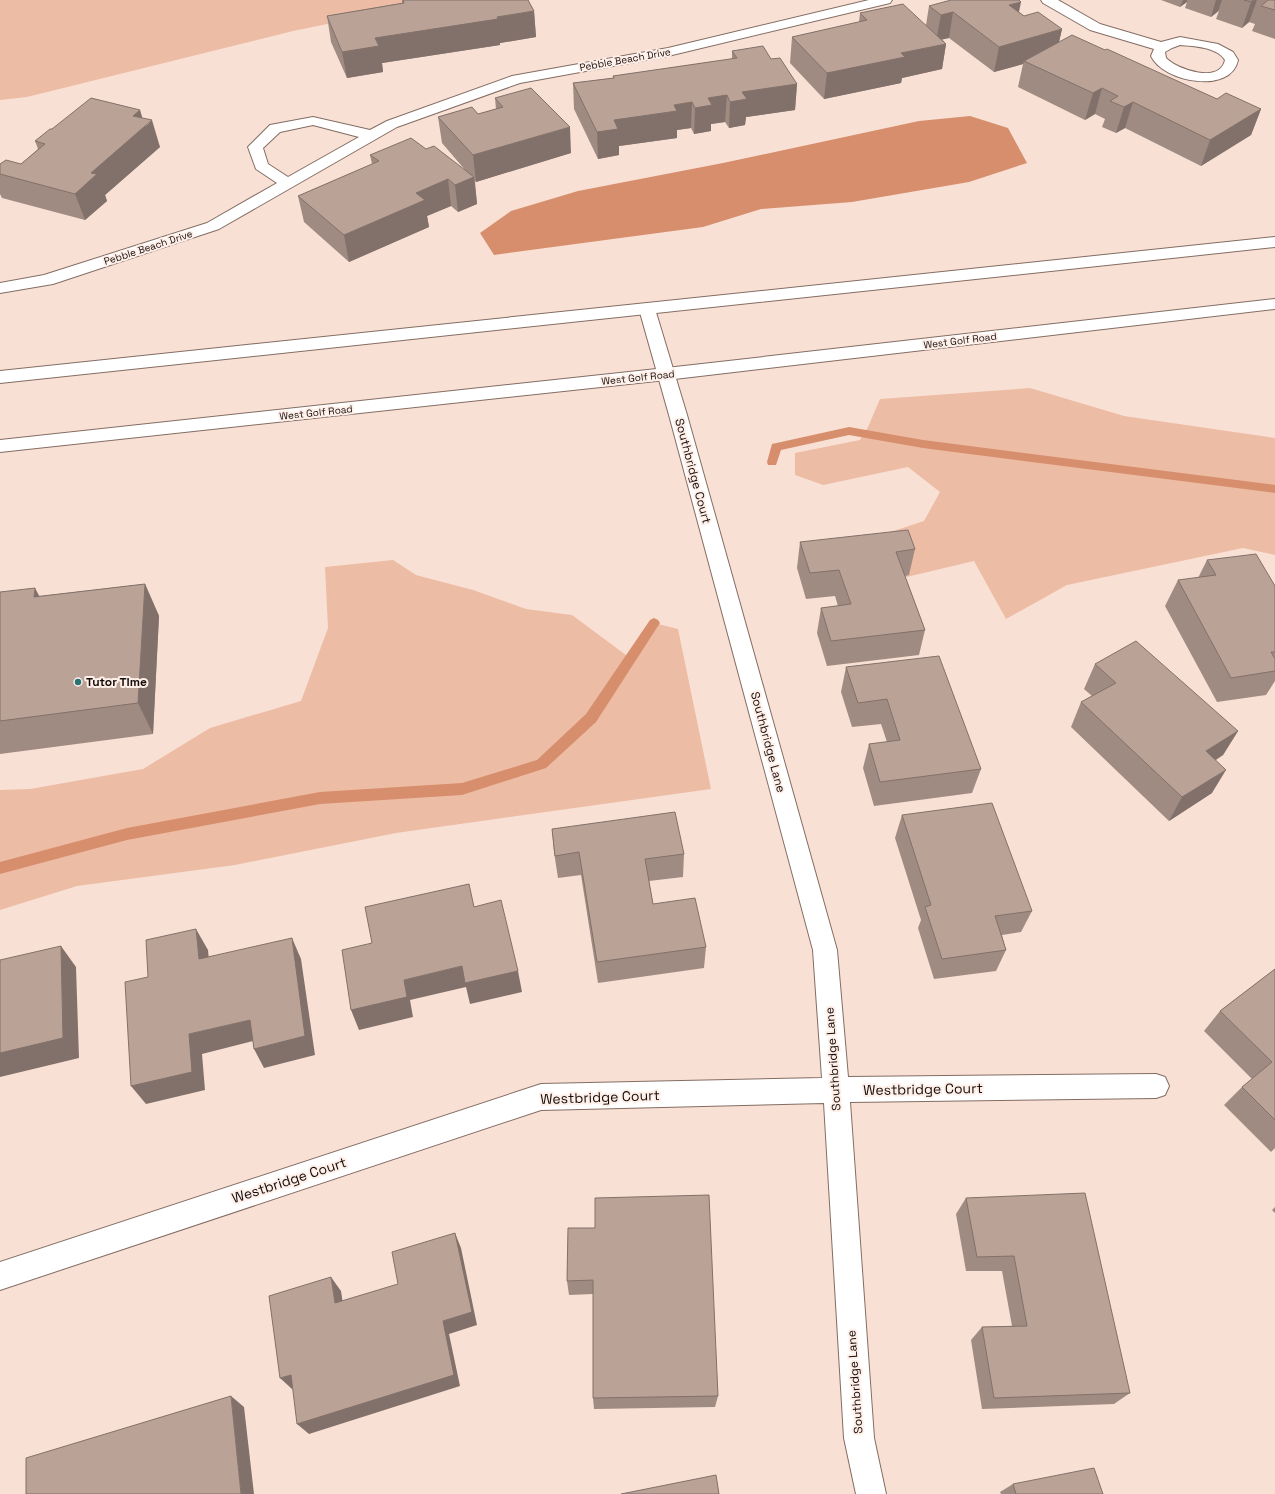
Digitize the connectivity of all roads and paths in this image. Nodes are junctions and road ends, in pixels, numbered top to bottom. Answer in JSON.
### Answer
{"nodes":[{"id":1,"x":886,"y":0,"type":"edge"},
{"id":2,"x":1048,"y":0,"type":"edge"},
{"id":3,"x":1162,"y":47,"type":"junction"},
{"id":4,"x":371,"y":136,"type":"junction"},
{"id":5,"x":287,"y":183,"type":"junction"},
{"id":6,"x":1275,"y":242,"type":"edge"},
{"id":7,"x":0,"y":288,"type":"edge"},
{"id":8,"x":1275,"y":304,"type":"edge"},
{"id":9,"x":647,"y":309,"type":"junction"},
{"id":10,"x":666,"y":374,"type":"junction"},
{"id":11,"x":0,"y":377,"type":"edge"},
{"id":12,"x":0,"y":446,"type":"edge"},
{"id":13,"x":738,"y":633,"type":"joint"},
{"id":14,"x":1156,"y":1086,"type":"dead end"},
{"id":15,"x":836,"y":1090,"type":"junction"},
{"id":16,"x":0,"y":1276,"type":"edge"},
{"id":17,"x":871,"y":1494,"type":"edge"}],
"edges":[{"from":1,"to":4,"type":"street","name":"Pebble Beach Drive"},
{"from":2,"to":3,"type":"street"},
{"from":3,"to":3,"type":"street"},
{"from":4,"to":5,"type":"street","name":"Pebble Beach Drive"},
{"from":4,"to":5,"type":"street"},
{"from":5,"to":7,"type":"street","name":"Pebble Beach Drive"},
{"from":6,"to":9,"type":"street"},
{"from":8,"to":10,"type":"street","name":"West Golf Road"},
{"from":9,"to":10,"type":"street","name":"Southbridge Court"},
{"from":9,"to":11,"type":"street"},
{"from":10,"to":12,"type":"street","name":"West Golf Road"},
{"from":10,"to":13,"type":"street","name":"Southbridge Court"},
{"from":13,"to":15,"type":"street","name":"Southbridge Lane"},
{"from":14,"to":15,"type":"street","name":"Westbridge Court"},
{"from":15,"to":16,"type":"street","name":"Westbridge Court"},
{"from":15,"to":17,"type":"street","name":"Southbridge Lane"}]}
